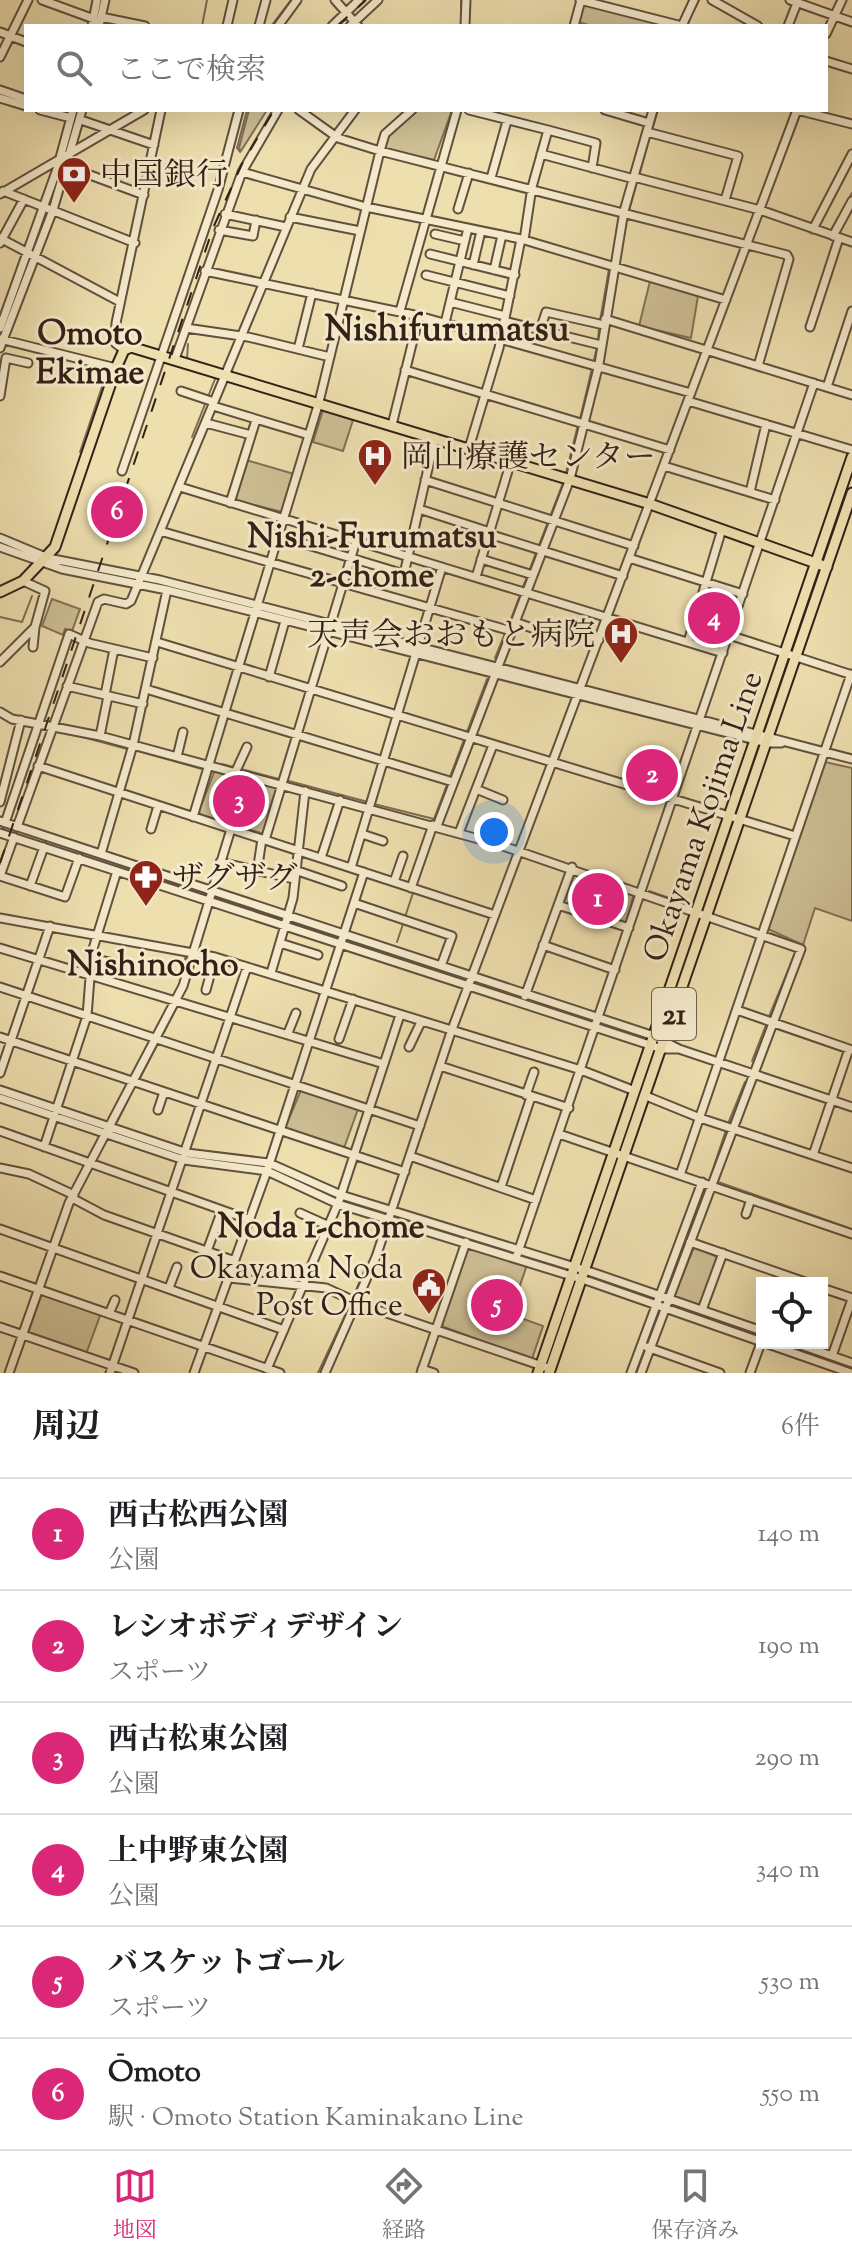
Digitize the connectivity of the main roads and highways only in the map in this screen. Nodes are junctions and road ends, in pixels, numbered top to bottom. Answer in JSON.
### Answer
{"nodes":[{"id":1,"x":852,"y":457,"type":"edge"},
{"id":2,"x":852,"y":493,"type":"edge"},
{"id":3,"x":815,"y":562,"type":"junction"},
{"id":4,"x":827,"y":567,"type":"junction"},
{"id":5,"x":0,"y":592,"type":"edge"},
{"id":6,"x":539,"y":1369,"type":"edge"},
{"id":7,"x":550,"y":1372,"type":"edge"}],
"edges":[{"from":1,"to":3,"type":"main road","name":"Okayama Kojima Line","number":"21"},
{"from":2,"to":4,"type":"main road","name":"Okayama Kojima Line","number":"21"},
{"from":3,"to":4,"type":"main road"},
{"from":3,"to":5,"type":"main road"},
{"from":3,"to":6,"type":"main road","name":"Okayama Kojima Line","number":"21"},
{"from":4,"to":7,"type":"main road","name":"Okayama Kojima Line","number":"21"}]}
